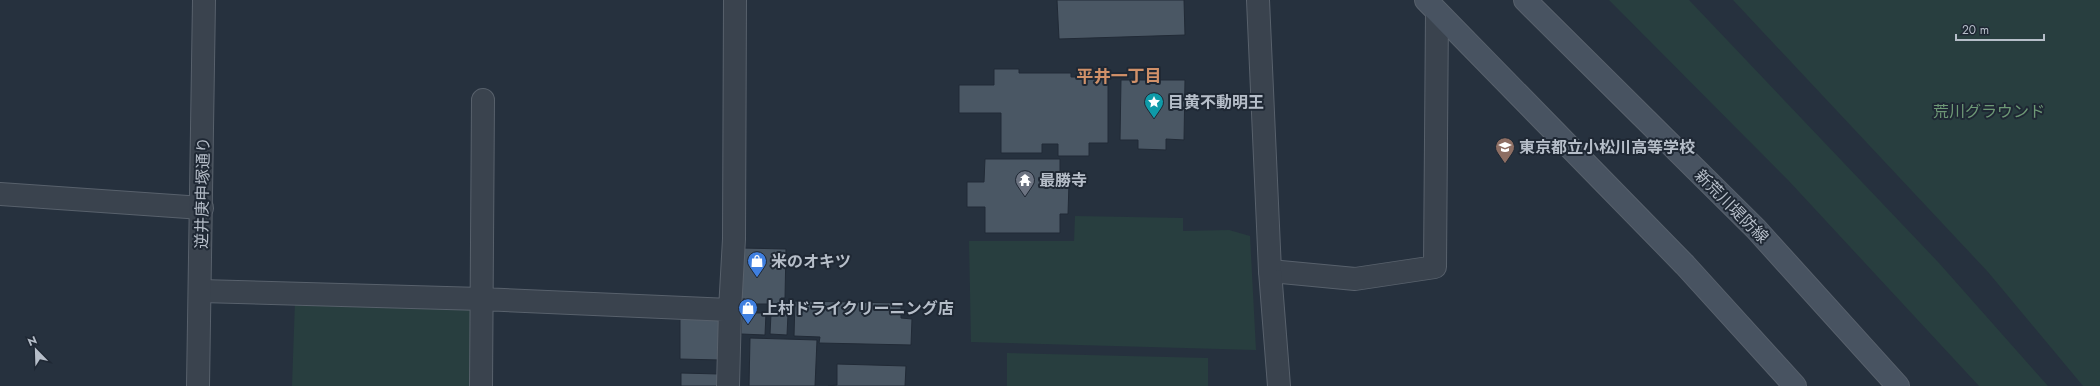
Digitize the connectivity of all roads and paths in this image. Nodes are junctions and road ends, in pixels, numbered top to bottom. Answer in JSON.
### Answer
{"nodes":[{"id":1,"x":204,"y":0,"type":"edge"},
{"id":2,"x":735,"y":0,"type":"edge"},
{"id":3,"x":1258,"y":0,"type":"edge"},
{"id":4,"x":1525,"y":0,"type":"edge"},
{"id":5,"x":1431,"y":6,"type":"edge"},
{"id":6,"x":483,"y":100,"type":"dead end"},
{"id":7,"x":0,"y":194,"type":"edge"},
{"id":8,"x":202,"y":208,"type":"junction"},
{"id":9,"x":1270,"y":271,"type":"junction"},
{"id":10,"x":201,"y":291,"type":"junction"},
{"id":11,"x":481,"y":299,"type":"junction"},
{"id":12,"x":730,"y":310,"type":"junction"},
{"id":13,"x":198,"y":386,"type":"edge"},
{"id":14,"x":481,"y":386,"type":"edge"},
{"id":15,"x":728,"y":386,"type":"edge"},
{"id":16,"x":1279,"y":386,"type":"edge"},
{"id":17,"x":1795,"y":386,"type":"edge"},
{"id":18,"x":1898,"y":386,"type":"edge"}],
"edges":[{"from":1,"to":8,"type":"street","name":"逆井庚申塚通り"},
{"from":2,"to":12,"type":"street"},
{"from":3,"to":9,"type":"street"},
{"from":4,"to":18,"type":"main road","name":"新荒川堤防線"},
{"from":5,"to":9,"type":"street"},
{"from":5,"to":17,"type":"main road"},
{"from":6,"to":11,"type":"street"},
{"from":7,"to":8,"type":"street"},
{"from":8,"to":10,"type":"street","name":"逆井庚申塚通り"},
{"from":9,"to":16,"type":"street"},
{"from":10,"to":11,"type":"street"},
{"from":10,"to":13,"type":"street","name":"逆井庚申塚通り"},
{"from":11,"to":12,"type":"street"},
{"from":11,"to":14,"type":"street"},
{"from":12,"to":15,"type":"street"}]}
